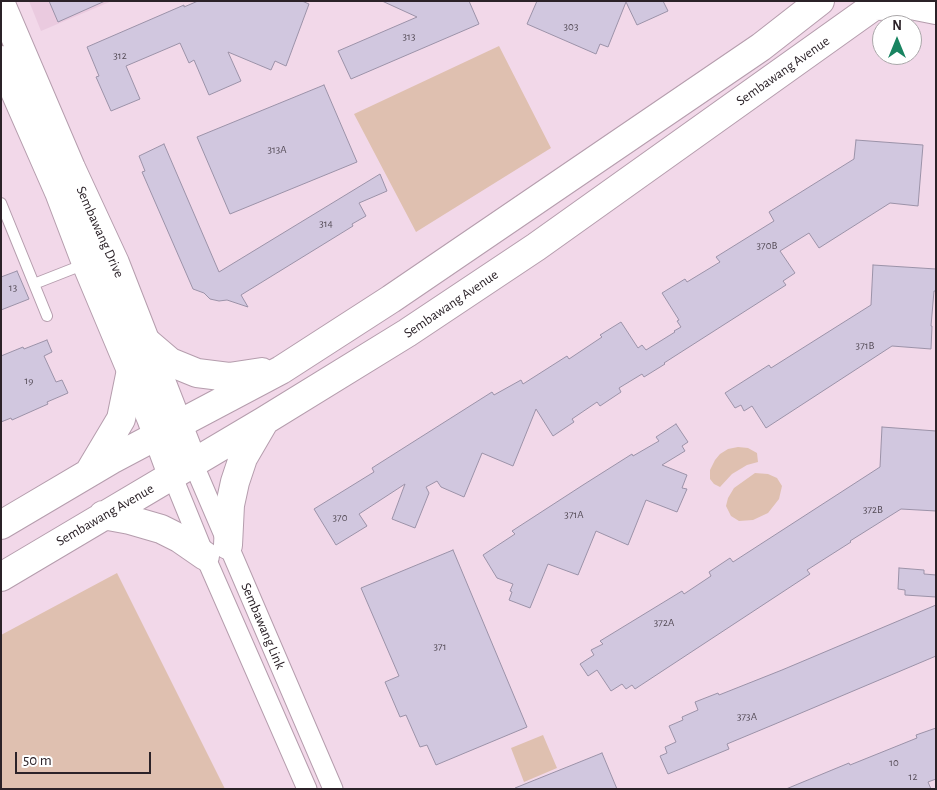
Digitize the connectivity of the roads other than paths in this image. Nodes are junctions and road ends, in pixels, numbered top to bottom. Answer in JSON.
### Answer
{"nodes":[{"id":1,"x":820,"y":1,"type":"edge"},
{"id":2,"x":1,"y":4,"type":"edge"},
{"id":3,"x":878,"y":4,"type":"edge"},
{"id":4,"x":936,"y":10,"type":"edge"},
{"id":5,"x":1,"y":60,"type":"edge"},
{"id":6,"x":1,"y":203,"type":"edge"},
{"id":7,"x":86,"y":263,"type":"junction"},
{"id":8,"x":34,"y":284,"type":"junction"},
{"id":9,"x":47,"y":316,"type":"dead end"},
{"id":10,"x":143,"y":339,"type":"junction"},
{"id":11,"x":131,"y":370,"type":"junction"},
{"id":12,"x":280,"y":370,"type":"junction"},
{"id":13,"x":264,"y":421,"type":"junction"},
{"id":14,"x":167,"y":430,"type":"junction"},
{"id":15,"x":183,"y":469,"type":"junction"},
{"id":16,"x":90,"y":472,"type":"junction"},
{"id":17,"x":103,"y":516,"type":"junction"},
{"id":18,"x":1,"y":525,"type":"edge"},
{"id":19,"x":217,"y":550,"type":"junction"},
{"id":20,"x":1,"y":577,"type":"edge"},
{"id":21,"x":308,"y":789,"type":"edge"},
{"id":22,"x":333,"y":789,"type":"edge"}],
"edges":[{"from":1,"to":12,"type":"main road"},
{"from":2,"to":10,"type":"main road","name":"Sembawang Drive"},
{"from":3,"to":4,"type":"main road"},
{"from":3,"to":13,"type":"main road","name":"Sembawang Avenue"},
{"from":5,"to":7,"type":"main road","name":"Sembawang Drive"},
{"from":6,"to":8,"type":"lane"},
{"from":7,"to":8,"type":"lane"},
{"from":7,"to":11,"type":"main road","name":"Sembawang Drive"},
{"from":8,"to":9,"type":"lane"},
{"from":10,"to":12,"type":"main road"},
{"from":10,"to":14,"type":"main road","name":"Sembawang Drive"},
{"from":11,"to":14,"type":"main road","name":"Sembawang Drive"},
{"from":11,"to":16,"type":"main road"},
{"from":12,"to":14,"type":"main road"},
{"from":13,"to":15,"type":"main road","name":"Sembawang Avenue"},
{"from":13,"to":19,"type":"main road"},
{"from":14,"to":15,"type":"main road","name":"Sembawang Drive"},
{"from":14,"to":16,"type":"main road"},
{"from":15,"to":17,"type":"main road","name":"Sembawang Avenue"},
{"from":15,"to":19,"type":"street","name":"Sembawang Link"},
{"from":15,"to":19,"type":"street","name":"Sembawang Link"},
{"from":16,"to":18,"type":"main road"},
{"from":17,"to":19,"type":"main road"},
{"from":17,"to":20,"type":"main road","name":"Sembawang Avenue"},
{"from":19,"to":21,"type":"street","name":"Sembawang Link"},
{"from":19,"to":22,"type":"street","name":"Sembawang Link"}]}
